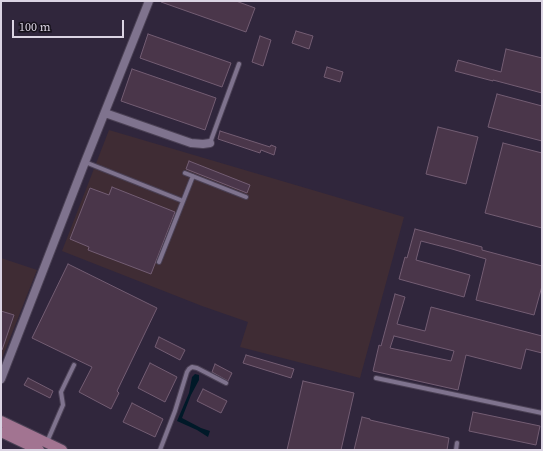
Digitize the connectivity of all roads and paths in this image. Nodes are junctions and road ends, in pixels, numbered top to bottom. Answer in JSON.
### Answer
{"nodes":[{"id":1,"x":149,"y":1,"type":"edge"},
{"id":2,"x":239,"y":64,"type":"dead end"},
{"id":3,"x":105,"y":113,"type":"junction"},
{"id":4,"x":210,"y":143,"type":"joint"},
{"id":5,"x":85,"y":162,"type":"junction"},
{"id":6,"x":185,"y":173,"type":"dead end"},
{"id":7,"x":193,"y":176,"type":"junction"},
{"id":8,"x":246,"y":197,"type":"dead end"},
{"id":9,"x":183,"y":200,"type":"junction"},
{"id":10,"x":159,"y":262,"type":"dead end"},
{"id":11,"x":74,"y":365,"type":"dead end"},
{"id":12,"x":376,"y":378,"type":"dead end"},
{"id":13,"x":1,"y":379,"type":"edge"},
{"id":14,"x":226,"y":383,"type":"dead end"},
{"id":15,"x":542,"y":413,"type":"edge"},
{"id":16,"x":1,"y":421,"type":"edge"},
{"id":17,"x":1,"y":432,"type":"edge"},
{"id":18,"x":46,"y":442,"type":"junction"},
{"id":19,"x":457,"y":443,"type":"dead end"},
{"id":20,"x":39,"y":450,"type":"edge"},
{"id":21,"x":62,"y":450,"type":"edge"},
{"id":22,"x":160,"y":450,"type":"edge"},
{"id":23,"x":456,"y":450,"type":"edge"}],
"edges":[{"from":1,"to":3,"type":"street"},
{"from":2,"to":4,"type":"lane"},
{"from":3,"to":4,"type":"street"},
{"from":3,"to":5,"type":"street"},
{"from":5,"to":9,"type":"lane"},
{"from":5,"to":13,"type":"street"},
{"from":6,"to":7,"type":"lane"},
{"from":7,"to":8,"type":"lane"},
{"from":7,"to":9,"type":"lane"},
{"from":9,"to":10,"type":"lane"},
{"from":11,"to":18,"type":"lane"},
{"from":12,"to":15,"type":"lane"},
{"from":14,"to":22,"type":"lane"},
{"from":16,"to":18,"type":"street"},
{"from":17,"to":20,"type":"street"},
{"from":18,"to":21,"type":"street"},
{"from":19,"to":23,"type":"lane"}]}
